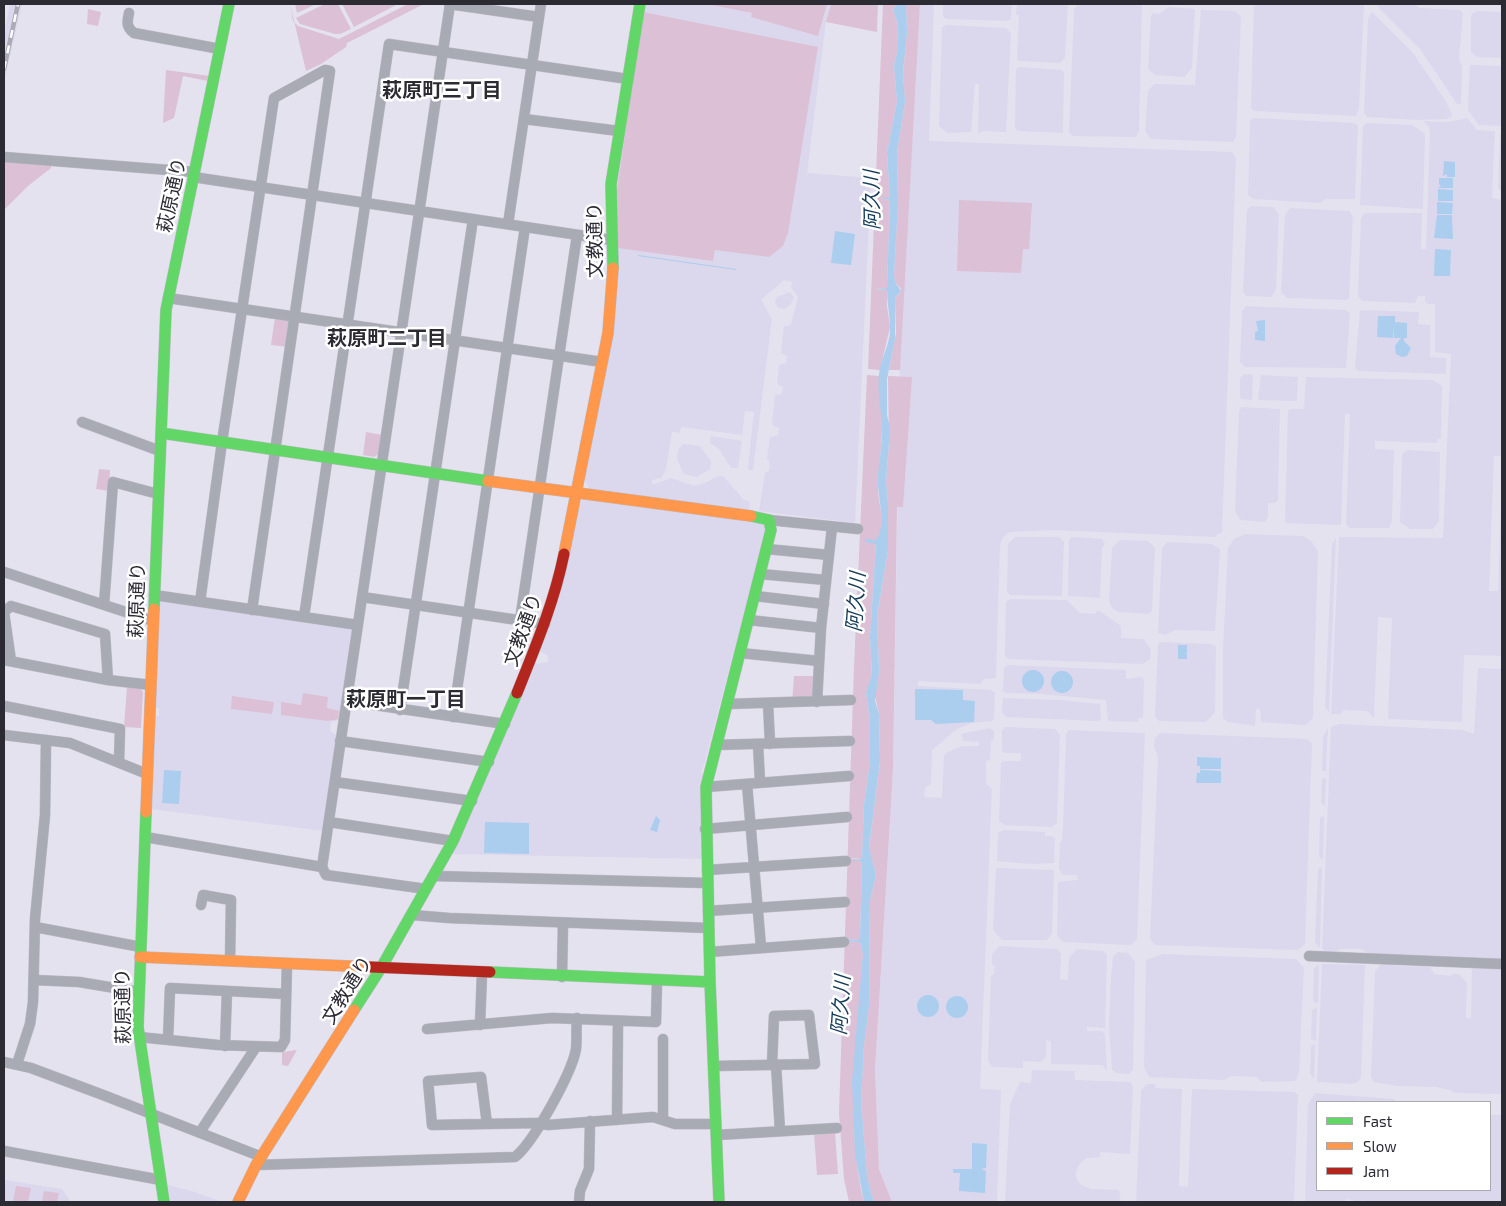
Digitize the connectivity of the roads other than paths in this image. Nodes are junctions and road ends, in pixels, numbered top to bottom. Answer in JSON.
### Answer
{"nodes":[{"id":1,"x":230,"y":4,"type":"edge"},
{"id":2,"x":450,"y":4,"type":"edge"},
{"id":3,"x":541,"y":4,"type":"edge"},
{"id":4,"x":640,"y":4,"type":"edge"},
{"id":5,"x":128,"y":13,"type":"dead end"},
{"id":6,"x":539,"y":17,"type":"junction"},
{"id":7,"x":220,"y":49,"type":"junction"},
{"id":8,"x":442,"y":53,"type":"junction"},
{"id":9,"x":532,"y":66,"type":"junction"},
{"id":10,"x":628,"y":79,"type":"junction"},
{"id":11,"x":524,"y":119,"type":"junction"},
{"id":12,"x":619,"y":131,"type":"junction"},
{"id":13,"x":4,"y":157,"type":"edge"},
{"id":14,"x":194,"y":174,"type":"junction"},
{"id":15,"x":261,"y":188,"type":"junction"},
{"id":16,"x":312,"y":196,"type":"junction"},
{"id":17,"x":366,"y":204,"type":"junction"},
{"id":18,"x":419,"y":211,"type":"junction"},
{"id":19,"x":473,"y":219,"type":"junction"},
{"id":20,"x":508,"y":224,"type":"junction"},
{"id":21,"x":525,"y":227,"type":"junction"},
{"id":22,"x":577,"y":235,"type":"junction"},
{"id":23,"x":612,"y":240,"type":"junction"},
{"id":24,"x":168,"y":298,"type":"junction"},
{"id":25,"x":242,"y":310,"type":"junction"},
{"id":26,"x":295,"y":318,"type":"junction"},
{"id":27,"x":347,"y":325,"type":"junction"},
{"id":28,"x":401,"y":333,"type":"junction"},
{"id":29,"x":455,"y":341,"type":"junction"},
{"id":30,"x":507,"y":349,"type":"junction"},
{"id":31,"x":560,"y":357,"type":"junction"},
{"id":32,"x":602,"y":362,"type":"junction"},
{"id":33,"x":82,"y":422,"type":"dead end"},
{"id":34,"x":161,"y":433,"type":"junction"},
{"id":35,"x":222,"y":442,"type":"junction"},
{"id":36,"x":275,"y":449,"type":"junction"},
{"id":37,"x":160,"y":451,"type":"junction"},
{"id":38,"x":327,"y":457,"type":"junction"},
{"id":39,"x":381,"y":465,"type":"junction"},
{"id":40,"x":435,"y":472,"type":"junction"},
{"id":41,"x":487,"y":481,"type":"junction"},
{"id":42,"x":540,"y":488,"type":"junction"},
{"id":43,"x":158,"y":494,"type":"junction"},
{"id":44,"x":576,"y":494,"type":"junction"},
{"id":45,"x":769,"y":520,"type":"junction"},
{"id":46,"x":832,"y":527,"type":"junction"},
{"id":47,"x":858,"y":529,"type":"dead end"},
{"id":48,"x":767,"y":549,"type":"junction"},
{"id":49,"x":829,"y":555,"type":"junction"},
{"id":50,"x":4,"y":572,"type":"edge"},
{"id":51,"x":760,"y":574,"type":"junction"},
{"id":52,"x":826,"y":580,"type":"junction"},
{"id":53,"x":154,"y":595,"type":"junction"},
{"id":54,"x":755,"y":596,"type":"junction"},
{"id":55,"x":362,"y":597,"type":"junction"},
{"id":56,"x":200,"y":602,"type":"junction"},
{"id":57,"x":824,"y":604,"type":"junction"},
{"id":58,"x":104,"y":605,"type":"junction"},
{"id":59,"x":416,"y":605,"type":"junction"},
{"id":60,"x":252,"y":610,"type":"junction"},
{"id":61,"x":468,"y":612,"type":"junction"},
{"id":62,"x":304,"y":617,"type":"junction"},
{"id":63,"x":520,"y":620,"type":"junction"},
{"id":64,"x":749,"y":620,"type":"junction"},
{"id":65,"x":153,"y":621,"type":"junction"},
{"id":66,"x":546,"y":624,"type":"junction"},
{"id":67,"x":358,"y":625,"type":"junction"},
{"id":68,"x":821,"y":628,"type":"junction"},
{"id":69,"x":740,"y":654,"type":"junction"},
{"id":70,"x":8,"y":660,"type":"edge"},
{"id":71,"x":819,"y":662,"type":"junction"},
{"id":72,"x":108,"y":680,"type":"junction"},
{"id":73,"x":151,"y":685,"type":"junction"},
{"id":74,"x":851,"y":700,"type":"dead end"},
{"id":75,"x":347,"y":701,"type":"junction"},
{"id":76,"x":817,"y":702,"type":"junction"},
{"id":77,"x":768,"y":703,"type":"junction"},
{"id":78,"x":728,"y":704,"type":"junction"},
{"id":79,"x":4,"y":706,"type":"edge"},
{"id":80,"x":400,"y":710,"type":"junction"},
{"id":81,"x":453,"y":717,"type":"junction"},
{"id":82,"x":505,"y":724,"type":"junction"},
{"id":83,"x":4,"y":735,"type":"edge"},
{"id":84,"x":46,"y":740,"type":"junction"},
{"id":85,"x":850,"y":740,"type":"dead end"},
{"id":86,"x":340,"y":741,"type":"junction"},
{"id":87,"x":758,"y":744,"type":"junction"},
{"id":88,"x":770,"y":744,"type":"junction"},
{"id":89,"x":716,"y":745,"type":"junction"},
{"id":90,"x":119,"y":762,"type":"junction"},
{"id":91,"x":489,"y":762,"type":"junction"},
{"id":92,"x":147,"y":774,"type":"junction"},
{"id":93,"x":849,"y":776,"type":"dead end"},
{"id":94,"x":335,"y":782,"type":"junction"},
{"id":95,"x":760,"y":782,"type":"junction"},
{"id":96,"x":747,"y":784,"type":"junction"},
{"id":97,"x":706,"y":787,"type":"junction"},
{"id":98,"x":472,"y":801,"type":"junction"},
{"id":99,"x":847,"y":817,"type":"dead end"},
{"id":100,"x":329,"y":822,"type":"junction"},
{"id":101,"x":750,"y":825,"type":"junction"},
{"id":102,"x":705,"y":829,"type":"junction"},
{"id":103,"x":145,"y":837,"type":"junction"},
{"id":104,"x":453,"y":841,"type":"junction"},
{"id":105,"x":846,"y":861,"type":"dead end"},
{"id":106,"x":754,"y":866,"type":"junction"},
{"id":107,"x":322,"y":867,"type":"junction"},
{"id":108,"x":707,"y":870,"type":"junction"},
{"id":109,"x":434,"y":876,"type":"junction"},
{"id":110,"x":707,"y":882,"type":"junction"},
{"id":111,"x":426,"y":889,"type":"junction"},
{"id":112,"x":845,"y":902,"type":"dead end"},
{"id":113,"x":201,"y":905,"type":"dead end"},
{"id":114,"x":757,"y":907,"type":"junction"},
{"id":115,"x":708,"y":911,"type":"junction"},
{"id":116,"x":412,"y":915,"type":"junction"},
{"id":117,"x":563,"y":923,"type":"junction"},
{"id":118,"x":35,"y":927,"type":"junction"},
{"id":119,"x":708,"y":928,"type":"junction"},
{"id":120,"x":844,"y":942,"type":"dead end"},
{"id":121,"x":761,"y":947,"type":"junction"},
{"id":122,"x":141,"y":952,"type":"junction"},
{"id":123,"x":709,"y":952,"type":"junction"},
{"id":124,"x":1309,"y":956,"type":"dead end"},
{"id":125,"x":230,"y":961,"type":"junction"},
{"id":126,"x":287,"y":964,"type":"junction"},
{"id":127,"x":1502,"y":964,"type":"edge"},
{"id":128,"x":382,"y":968,"type":"junction"},
{"id":129,"x":482,"y":973,"type":"junction"},
{"id":130,"x":562,"y":977,"type":"junction"},
{"id":131,"x":34,"y":980,"type":"junction"},
{"id":132,"x":657,"y":981,"type":"junction"},
{"id":133,"x":710,"y":982,"type":"junction"},
{"id":134,"x":227,"y":991,"type":"junction"},
{"id":135,"x":139,"y":992,"type":"junction"},
{"id":136,"x":286,"y":994,"type":"junction"},
{"id":137,"x":577,"y":1018,"type":"junction"},
{"id":138,"x":618,"y":1021,"type":"junction"},
{"id":139,"x":480,"y":1025,"type":"junction"},
{"id":140,"x":427,"y":1029,"type":"dead end"},
{"id":141,"x":139,"y":1037,"type":"junction"},
{"id":142,"x":663,"y":1039,"type":"dead end"},
{"id":143,"x":168,"y":1040,"type":"junction"},
{"id":144,"x":225,"y":1046,"type":"junction"},
{"id":145,"x":256,"y":1048,"type":"junction"},
{"id":146,"x":4,"y":1062,"type":"edge"},
{"id":147,"x":18,"y":1064,"type":"junction"},
{"id":148,"x":774,"y":1065,"type":"junction"},
{"id":149,"x":714,"y":1066,"type":"junction"},
{"id":150,"x":150,"y":1112,"type":"junction"},
{"id":151,"x":617,"y":1120,"type":"junction"},
{"id":152,"x":663,"y":1120,"type":"junction"},
{"id":153,"x":590,"y":1121,"type":"junction"},
{"id":154,"x":542,"y":1123,"type":"junction"},
{"id":155,"x":487,"y":1124,"type":"junction"},
{"id":156,"x":837,"y":1128,"type":"dead end"},
{"id":157,"x":716,"y":1129,"type":"junction"},
{"id":158,"x":780,"y":1131,"type":"junction"},
{"id":159,"x":200,"y":1132,"type":"junction"},
{"id":160,"x":4,"y":1150,"type":"edge"},
{"id":161,"x":259,"y":1161,"type":"junction"},
{"id":162,"x":161,"y":1180,"type":"junction"},
{"id":163,"x":164,"y":1202,"type":"edge"},
{"id":164,"x":238,"y":1202,"type":"edge"},
{"id":165,"x":579,"y":1202,"type":"edge"},
{"id":166,"x":719,"y":1202,"type":"edge"}],
"edges":[{"from":1,"to":7,"type":"street","name":"萩原通り"},
{"from":2,"to":6,"type":"street"},
{"from":2,"to":8,"type":"street"},
{"from":3,"to":6,"type":"street"},
{"from":4,"to":10,"type":"street","name":"文教通り"},
{"from":5,"to":7,"type":"street"},
{"from":6,"to":9,"type":"street"},
{"from":7,"to":14,"type":"street","name":"萩原通り"},
{"from":8,"to":9,"type":"street"},
{"from":8,"to":17,"type":"street"},
{"from":8,"to":18,"type":"street"},
{"from":9,"to":10,"type":"street"},
{"from":9,"to":11,"type":"street"},
{"from":10,"to":12,"type":"street","name":"文教通り"},
{"from":11,"to":12,"type":"street"},
{"from":11,"to":20,"type":"street"},
{"from":12,"to":23,"type":"street","name":"文教通り"},
{"from":13,"to":14,"type":"street"},
{"from":14,"to":15,"type":"street"},
{"from":14,"to":24,"type":"street","name":"萩原通り"},
{"from":15,"to":16,"type":"street"},
{"from":15,"to":16,"type":"street"},
{"from":15,"to":25,"type":"street"},
{"from":16,"to":17,"type":"street"},
{"from":16,"to":26,"type":"street"},
{"from":17,"to":18,"type":"street"},
{"from":17,"to":27,"type":"street"},
{"from":18,"to":19,"type":"street"},
{"from":18,"to":28,"type":"street"},
{"from":19,"to":20,"type":"street"},
{"from":19,"to":29,"type":"street"},
{"from":20,"to":21,"type":"street"},
{"from":21,"to":22,"type":"street"},
{"from":21,"to":30,"type":"street"},
{"from":22,"to":23,"type":"street"},
{"from":22,"to":31,"type":"street"},
{"from":23,"to":32,"type":"street","name":"文教通り"},
{"from":24,"to":25,"type":"street"},
{"from":24,"to":34,"type":"street","name":"萩原通り"},
{"from":25,"to":26,"type":"street"},
{"from":25,"to":35,"type":"street"},
{"from":26,"to":27,"type":"street"},
{"from":26,"to":36,"type":"street"},
{"from":27,"to":28,"type":"street"},
{"from":27,"to":38,"type":"street"},
{"from":28,"to":29,"type":"street"},
{"from":28,"to":39,"type":"street"},
{"from":29,"to":30,"type":"street"},
{"from":29,"to":40,"type":"street"},
{"from":30,"to":31,"type":"street"},
{"from":30,"to":41,"type":"street"},
{"from":31,"to":32,"type":"street"},
{"from":31,"to":42,"type":"street"},
{"from":32,"to":44,"type":"street","name":"文教通り"},
{"from":33,"to":37,"type":"street"},
{"from":34,"to":35,"type":"street"},
{"from":34,"to":37,"type":"street","name":"萩原通り"},
{"from":35,"to":36,"type":"street"},
{"from":35,"to":56,"type":"street"},
{"from":36,"to":38,"type":"street"},
{"from":36,"to":60,"type":"street"},
{"from":37,"to":43,"type":"street","name":"萩原通り"},
{"from":38,"to":39,"type":"street"},
{"from":38,"to":62,"type":"street"},
{"from":39,"to":40,"type":"street"},
{"from":39,"to":55,"type":"street"},
{"from":40,"to":41,"type":"street"},
{"from":40,"to":59,"type":"street"},
{"from":41,"to":42,"type":"street"},
{"from":41,"to":61,"type":"street"},
{"from":42,"to":44,"type":"street"},
{"from":42,"to":63,"type":"street"},
{"from":43,"to":53,"type":"street","name":"萩原通り"},
{"from":43,"to":58,"type":"street"},
{"from":44,"to":45,"type":"street"},
{"from":44,"to":66,"type":"street","name":"文教通り"},
{"from":45,"to":46,"type":"street"},
{"from":45,"to":48,"type":"street"},
{"from":46,"to":47,"type":"street"},
{"from":46,"to":49,"type":"street"},
{"from":48,"to":49,"type":"street"},
{"from":48,"to":51,"type":"street"},
{"from":49,"to":52,"type":"street"},
{"from":50,"to":58,"type":"street"},
{"from":51,"to":52,"type":"street"},
{"from":51,"to":54,"type":"street"},
{"from":52,"to":57,"type":"street"},
{"from":53,"to":56,"type":"street"},
{"from":53,"to":65,"type":"street","name":"萩原通り"},
{"from":54,"to":57,"type":"street"},
{"from":54,"to":64,"type":"street"},
{"from":55,"to":59,"type":"street"},
{"from":55,"to":67,"type":"street"},
{"from":56,"to":60,"type":"street"},
{"from":57,"to":68,"type":"street"},
{"from":58,"to":65,"type":"street"},
{"from":59,"to":61,"type":"street"},
{"from":59,"to":80,"type":"street"},
{"from":60,"to":62,"type":"street"},
{"from":61,"to":63,"type":"street"},
{"from":61,"to":81,"type":"street"},
{"from":62,"to":67,"type":"street"},
{"from":63,"to":66,"type":"street"},
{"from":64,"to":68,"type":"street"},
{"from":64,"to":69,"type":"street"},
{"from":65,"to":73,"type":"street","name":"萩原通り"},
{"from":66,"to":82,"type":"street","name":"文教通り"},
{"from":67,"to":75,"type":"street"},
{"from":68,"to":71,"type":"street"},
{"from":69,"to":71,"type":"street"},
{"from":69,"to":78,"type":"street"},
{"from":70,"to":72,"type":"street"},
{"from":70,"to":72,"type":"street"},
{"from":71,"to":76,"type":"street"},
{"from":72,"to":73,"type":"street"},
{"from":73,"to":92,"type":"street","name":"萩原通り"},
{"from":74,"to":76,"type":"street"},
{"from":75,"to":80,"type":"street"},
{"from":75,"to":86,"type":"street"},
{"from":76,"to":77,"type":"street"},
{"from":77,"to":78,"type":"street"},
{"from":77,"to":88,"type":"street"},
{"from":78,"to":89,"type":"street"},
{"from":79,"to":90,"type":"street"},
{"from":80,"to":81,"type":"street"},
{"from":81,"to":82,"type":"street"},
{"from":82,"to":91,"type":"street","name":"文教通り"},
{"from":83,"to":84,"type":"street"},
{"from":84,"to":90,"type":"street"},
{"from":84,"to":118,"type":"street"},
{"from":85,"to":88,"type":"street"},
{"from":86,"to":91,"type":"street"},
{"from":86,"to":94,"type":"street"},
{"from":87,"to":88,"type":"street"},
{"from":87,"to":89,"type":"street"},
{"from":87,"to":95,"type":"street"},
{"from":89,"to":97,"type":"street"},
{"from":90,"to":92,"type":"street"},
{"from":91,"to":98,"type":"street","name":"文教通り"},
{"from":92,"to":103,"type":"street","name":"萩原通り"},
{"from":93,"to":95,"type":"street"},
{"from":94,"to":98,"type":"street"},
{"from":94,"to":100,"type":"street"},
{"from":95,"to":96,"type":"street"},
{"from":96,"to":97,"type":"street"},
{"from":96,"to":101,"type":"street"},
{"from":97,"to":102,"type":"street"},
{"from":98,"to":104,"type":"street","name":"文教通り"},
{"from":99,"to":101,"type":"street"},
{"from":100,"to":104,"type":"street"},
{"from":100,"to":107,"type":"street"},
{"from":101,"to":102,"type":"street"},
{"from":101,"to":106,"type":"street"},
{"from":102,"to":108,"type":"street"},
{"from":103,"to":107,"type":"street"},
{"from":103,"to":122,"type":"street","name":"萩原通り"},
{"from":104,"to":109,"type":"street","name":"文教通り"},
{"from":105,"to":106,"type":"street"},
{"from":106,"to":108,"type":"street"},
{"from":106,"to":114,"type":"street"},
{"from":107,"to":111,"type":"street"},
{"from":108,"to":110,"type":"street"},
{"from":109,"to":110,"type":"street"},
{"from":109,"to":111,"type":"street","name":"文教通り"},
{"from":110,"to":115,"type":"street"},
{"from":111,"to":116,"type":"street","name":"文教通り"},
{"from":112,"to":114,"type":"street"},
{"from":113,"to":125,"type":"street"},
{"from":114,"to":115,"type":"street"},
{"from":114,"to":121,"type":"street"},
{"from":115,"to":119,"type":"street"},
{"from":116,"to":117,"type":"street"},
{"from":116,"to":128,"type":"street","name":"文教通り"},
{"from":117,"to":119,"type":"street"},
{"from":117,"to":130,"type":"street"},
{"from":118,"to":122,"type":"street"},
{"from":118,"to":131,"type":"street"},
{"from":119,"to":123,"type":"street"},
{"from":120,"to":121,"type":"street"},
{"from":121,"to":123,"type":"street"},
{"from":122,"to":125,"type":"street"},
{"from":122,"to":135,"type":"street","name":"萩原通り"},
{"from":123,"to":133,"type":"street"},
{"from":124,"to":127,"type":"street"},
{"from":125,"to":126,"type":"street"},
{"from":126,"to":128,"type":"street"},
{"from":126,"to":136,"type":"street"},
{"from":128,"to":129,"type":"street"},
{"from":128,"to":161,"type":"street","name":"文教通り"},
{"from":129,"to":130,"type":"street"},
{"from":129,"to":139,"type":"street"},
{"from":130,"to":132,"type":"street"},
{"from":131,"to":135,"type":"street"},
{"from":131,"to":147,"type":"street"},
{"from":132,"to":133,"type":"street"},
{"from":132,"to":138,"type":"street"},
{"from":133,"to":149,"type":"street"},
{"from":134,"to":136,"type":"street"},
{"from":134,"to":143,"type":"street"},
{"from":134,"to":144,"type":"street"},
{"from":135,"to":141,"type":"street","name":"萩原通り"},
{"from":136,"to":145,"type":"street"},
{"from":137,"to":138,"type":"street"},
{"from":137,"to":139,"type":"street"},
{"from":137,"to":154,"type":"street"},
{"from":138,"to":151,"type":"street"},
{"from":139,"to":140,"type":"street"},
{"from":141,"to":143,"type":"street"},
{"from":141,"to":150,"type":"street","name":"萩原通り"},
{"from":142,"to":152,"type":"street"},
{"from":143,"to":144,"type":"street"},
{"from":144,"to":145,"type":"street"},
{"from":145,"to":159,"type":"street"},
{"from":146,"to":147,"type":"street"},
{"from":147,"to":150,"type":"street"},
{"from":148,"to":148,"type":"street"},
{"from":148,"to":149,"type":"street"},
{"from":148,"to":158,"type":"street"},
{"from":149,"to":157,"type":"street"},
{"from":150,"to":159,"type":"street"},
{"from":150,"to":162,"type":"street","name":"萩原通り"},
{"from":151,"to":152,"type":"street"},
{"from":151,"to":153,"type":"street"},
{"from":152,"to":157,"type":"street"},
{"from":153,"to":154,"type":"street"},
{"from":153,"to":165,"type":"street"},
{"from":154,"to":155,"type":"street"},
{"from":154,"to":161,"type":"street"},
{"from":155,"to":155,"type":"street"},
{"from":156,"to":158,"type":"street"},
{"from":157,"to":158,"type":"street"},
{"from":157,"to":166,"type":"street"},
{"from":159,"to":161,"type":"street"},
{"from":160,"to":162,"type":"street"},
{"from":161,"to":164,"type":"street","name":"文教通り"},
{"from":162,"to":163,"type":"street","name":"萩原通り"}]}
